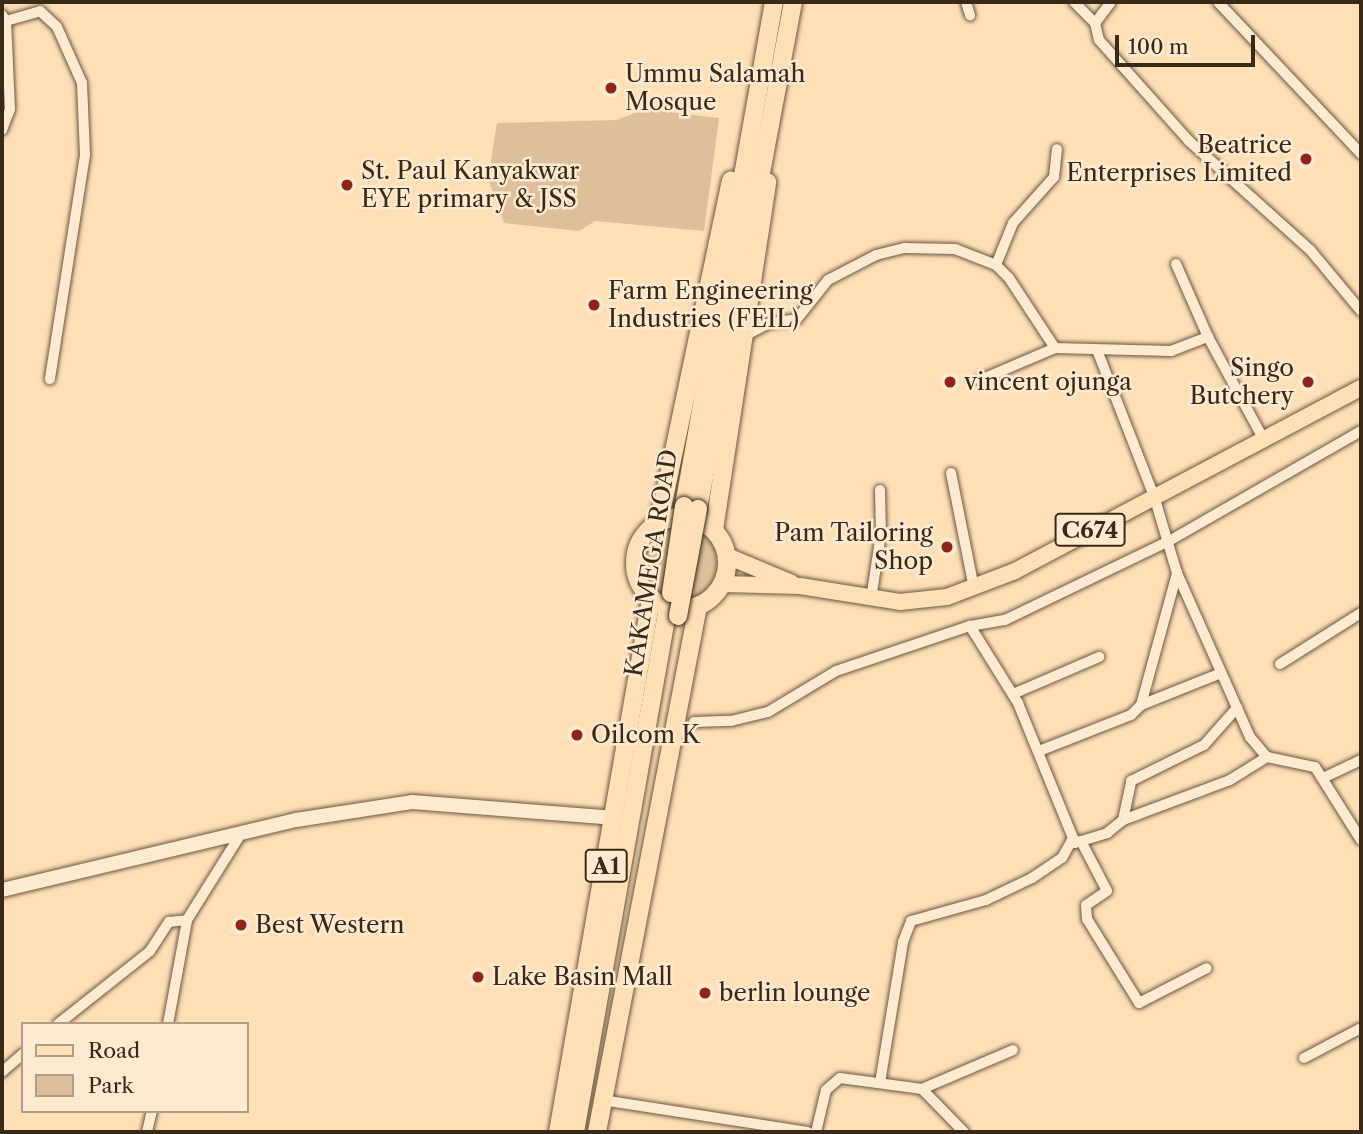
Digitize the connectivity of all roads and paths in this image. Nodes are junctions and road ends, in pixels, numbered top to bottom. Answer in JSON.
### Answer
{"nodes":[{"id":1,"x":774,"y":2,"type":"edge"},
{"id":2,"x":793,"y":2,"type":"edge"},
{"id":3,"x":966,"y":2,"type":"edge"},
{"id":4,"x":1074,"y":2,"type":"edge"},
{"id":5,"x":1111,"y":2,"type":"edge"},
{"id":6,"x":1218,"y":2,"type":"edge"},
{"id":7,"x":2,"y":4,"type":"edge"},
{"id":8,"x":970,"y":15,"type":"dead end"},
{"id":9,"x":3,"y":16,"type":"edge"},
{"id":10,"x":1095,"y":23,"type":"junction"},
{"id":11,"x":2,"y":130,"type":"edge"},
{"id":12,"x":1057,"y":149,"type":"dead end"},
{"id":13,"x":1361,"y":154,"type":"edge"},
{"id":14,"x":754,"y":158,"type":"junction"},
{"id":15,"x":1176,"y":264,"type":"dead end"},
{"id":16,"x":996,"y":265,"type":"junction"},
{"id":17,"x":1361,"y":311,"type":"edge"},
{"id":18,"x":744,"y":336,"type":"junction"},
{"id":19,"x":1208,"y":337,"type":"junction"},
{"id":20,"x":1055,"y":348,"type":"junction"},
{"id":21,"x":1097,"y":350,"type":"junction"},
{"id":22,"x":50,"y":379,"type":"dead end"},
{"id":23,"x":980,"y":380,"type":"dead end"},
{"id":24,"x":1361,"y":388,"type":"edge"},
{"id":25,"x":1361,"y":431,"type":"edge"},
{"id":26,"x":1264,"y":440,"type":"junction"},
{"id":27,"x":951,"y":473,"type":"dead end"},
{"id":28,"x":880,"y":490,"type":"dead end"},
{"id":29,"x":1154,"y":496,"type":"junction"},
{"id":30,"x":659,"y":522,"type":"junction"},
{"id":31,"x":714,"y":530,"type":"junction"},
{"id":32,"x":1169,"y":541,"type":"junction"},
{"id":33,"x":727,"y":556,"type":"junction"},
{"id":34,"x":1177,"y":573,"type":"junction"},
{"id":35,"x":723,"y":584,"type":"junction"},
{"id":36,"x":800,"y":586,"type":"junction"},
{"id":37,"x":974,"y":588,"type":"junction"},
{"id":38,"x":871,"y":598,"type":"junction"},
{"id":39,"x":651,"y":599,"type":"junction"},
{"id":40,"x":698,"y":606,"type":"junction"},
{"id":41,"x":1361,"y":613,"type":"edge"},
{"id":42,"x":970,"y":626,"type":"junction"},
{"id":43,"x":1099,"y":657,"type":"dead end"},
{"id":44,"x":1280,"y":664,"type":"dead end"},
{"id":45,"x":1221,"y":673,"type":"junction"},
{"id":46,"x":1013,"y":694,"type":"junction"},
{"id":47,"x":1141,"y":705,"type":"junction"},
{"id":48,"x":1237,"y":708,"type":"junction"},
{"id":49,"x":694,"y":722,"type":"dead end"},
{"id":50,"x":1039,"y":751,"type":"junction"},
{"id":51,"x":1267,"y":757,"type":"junction"},
{"id":52,"x":1361,"y":760,"type":"edge"},
{"id":53,"x":1323,"y":778,"type":"junction"},
{"id":54,"x":615,"y":818,"type":"junction"},
{"id":55,"x":1123,"y":820,"type":"junction"},
{"id":56,"x":242,"y":832,"type":"junction"},
{"id":57,"x":1361,"y":840,"type":"edge"},
{"id":58,"x":1076,"y":843,"type":"junction"},
{"id":59,"x":2,"y":890,"type":"edge"},
{"id":60,"x":187,"y":920,"type":"junction"},
{"id":61,"x":1208,"y":968,"type":"dead end"},
{"id":62,"x":61,"y":1022,"type":"edge"},
{"id":63,"x":169,"y":1022,"type":"edge"},
{"id":64,"x":1361,"y":1028,"type":"edge"},
{"id":65,"x":1013,"y":1050,"type":"dead end"},
{"id":66,"x":21,"y":1056,"type":"edge"},
{"id":67,"x":1304,"y":1058,"type":"dead end"},
{"id":68,"x":2,"y":1072,"type":"edge"},
{"id":69,"x":880,"y":1083,"type":"junction"},
{"id":70,"x":922,"y":1089,"type":"junction"},
{"id":71,"x":602,"y":1100,"type":"junction"},
{"id":72,"x":152,"y":1113,"type":"edge"},
{"id":73,"x":147,"y":1132,"type":"edge"},
{"id":74,"x":558,"y":1132,"type":"edge"},
{"id":75,"x":575,"y":1132,"type":"edge"},
{"id":76,"x":586,"y":1132,"type":"edge"},
{"id":77,"x":597,"y":1132,"type":"edge"},
{"id":78,"x":808,"y":1132,"type":"edge"},
{"id":79,"x":816,"y":1132,"type":"edge"},
{"id":80,"x":964,"y":1132,"type":"edge"}],
"edges":[{"from":1,"to":14,"type":"highway","name":"KAKAMEGA ROAD","number":"A1"},
{"from":2,"to":14,"type":"highway","number":"A1"},
{"from":3,"to":8,"type":"street"},
{"from":4,"to":10,"type":"street"},
{"from":5,"to":10,"type":"street"},
{"from":6,"to":13,"type":"street"},
{"from":7,"to":9,"type":"street"},
{"from":9,"to":11,"type":"street"},
{"from":9,"to":22,"type":"street"},
{"from":10,"to":17,"type":"street"},
{"from":12,"to":16,"type":"street"},
{"from":14,"to":18,"type":"highway","number":"A1"},
{"from":14,"to":30,"type":"highway","number":"A1"},
{"from":14,"to":75,"type":"highway","name":"KAKAMEGA ROAD","number":"A1","bridge":true},
{"from":14,"to":76,"type":"highway","name":"KAKAMEGA ROAD","number":"A1","bridge":true},
{"from":15,"to":19,"type":"street"},
{"from":16,"to":18,"type":"street"},
{"from":16,"to":20,"type":"street"},
{"from":18,"to":31,"type":"highway","number":"A1"},
{"from":19,"to":21,"type":"street"},
{"from":19,"to":26,"type":"street"},
{"from":20,"to":21,"type":"street"},
{"from":20,"to":23,"type":"street"},
{"from":21,"to":29,"type":"street"},
{"from":24,"to":26,"type":"main road","number":"C674"},
{"from":25,"to":32,"type":"street"},
{"from":26,"to":29,"type":"main road","number":"C674"},
{"from":27,"to":37,"type":"street"},
{"from":28,"to":38,"type":"street"},
{"from":29,"to":32,"type":"street"},
{"from":29,"to":37,"type":"main road","number":"C674"},
{"from":30,"to":31,"type":"highway"},
{"from":30,"to":39,"type":"highway"},
{"from":31,"to":33,"type":"highway"},
{"from":32,"to":34,"type":"street"},
{"from":32,"to":42,"type":"street"},
{"from":33,"to":35,"type":"highway"},
{"from":33,"to":36,"type":"main road","number":"C674"},
{"from":34,"to":45,"type":"street"},
{"from":34,"to":47,"type":"street"},
{"from":35,"to":36,"type":"main road","number":"C674"},
{"from":35,"to":40,"type":"highway"},
{"from":36,"to":38,"type":"main road","number":"C674"},
{"from":37,"to":38,"type":"main road","number":"C674"},
{"from":39,"to":40,"type":"highway"},
{"from":39,"to":54,"type":"highway","number":"A1"},
{"from":40,"to":71,"type":"highway","number":"A1"},
{"from":41,"to":44,"type":"street"},
{"from":42,"to":46,"type":"street"},
{"from":42,"to":49,"type":"street"},
{"from":43,"to":46,"type":"street"},
{"from":45,"to":47,"type":"street"},
{"from":45,"to":48,"type":"street"},
{"from":46,"to":50,"type":"street"},
{"from":47,"to":50,"type":"street"},
{"from":48,"to":51,"type":"street"},
{"from":48,"to":55,"type":"street"},
{"from":50,"to":58,"type":"street"},
{"from":51,"to":53,"type":"street"},
{"from":51,"to":55,"type":"street"},
{"from":52,"to":53,"type":"street"},
{"from":53,"to":57,"type":"street"},
{"from":54,"to":56,"type":"main road"},
{"from":54,"to":74,"type":"highway","number":"A1"},
{"from":55,"to":58,"type":"street"},
{"from":56,"to":59,"type":"main road"},
{"from":56,"to":60,"type":"street"},
{"from":58,"to":61,"type":"street"},
{"from":58,"to":69,"type":"street"},
{"from":60,"to":62,"type":"street"},
{"from":60,"to":63,"type":"street"},
{"from":64,"to":67,"type":"street"},
{"from":65,"to":70,"type":"street"},
{"from":66,"to":68,"type":"street"},
{"from":69,"to":70,"type":"street"},
{"from":69,"to":79,"type":"street"},
{"from":70,"to":80,"type":"street"},
{"from":71,"to":77,"type":"highway","number":"A1"},
{"from":71,"to":78,"type":"street"},
{"from":72,"to":73,"type":"street"}]}
